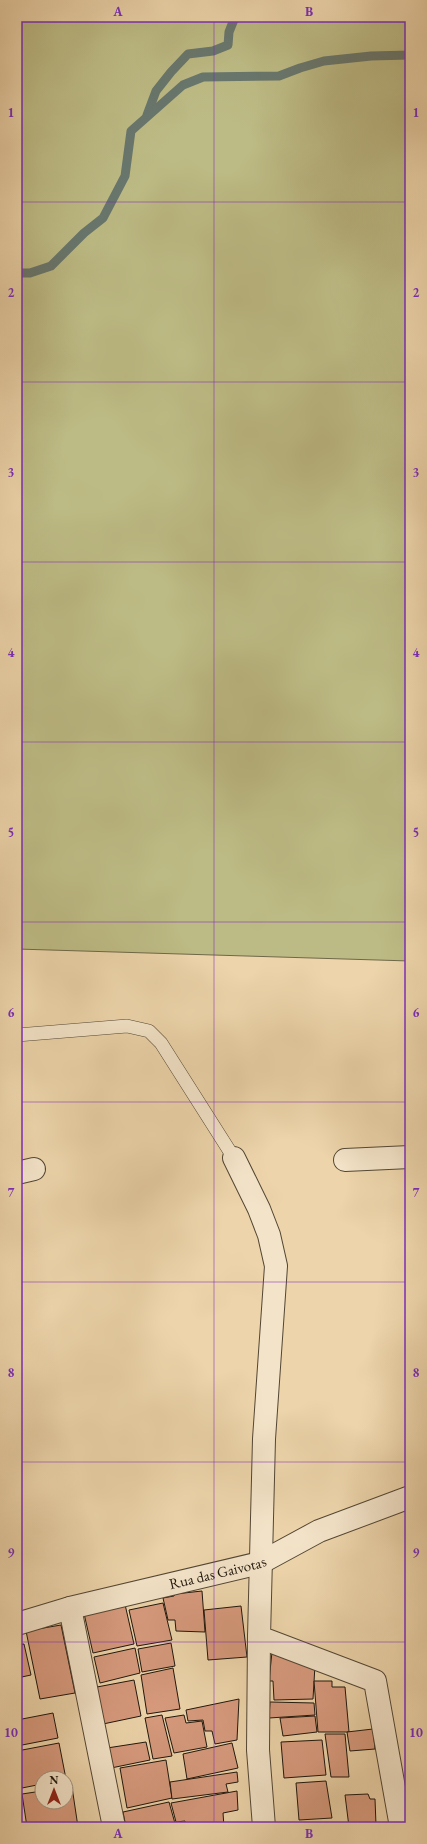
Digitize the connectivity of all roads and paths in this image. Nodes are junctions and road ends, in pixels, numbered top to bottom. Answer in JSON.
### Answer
{"nodes":[{"id":1,"x":17,"y":1034,"type":"edge"},
{"id":2,"x":410,"y":1157,"type":"edge"},
{"id":3,"x":234,"y":1158,"type":"joint"},
{"id":4,"x":346,"y":1160,"type":"dead end"},
{"id":5,"x":410,"y":1497,"type":"edge"},
{"id":6,"x":260,"y":1563,"type":"junction"},
{"id":7,"x":70,"y":1608,"type":"junction"},
{"id":8,"x":17,"y":1624,"type":"edge"},
{"id":9,"x":259,"y":1637,"type":"junction"},
{"id":10,"x":114,"y":1827,"type":"edge"},
{"id":11,"x":264,"y":1827,"type":"edge"},
{"id":12,"x":401,"y":1827,"type":"edge"}],
"edges":[{"from":1,"to":3,"type":"lane"},
{"from":2,"to":4,"type":"street"},
{"from":3,"to":6,"type":"street"},
{"from":5,"to":6,"type":"street","name":"Rua das Gaivotas"},
{"from":6,"to":7,"type":"street","name":"Rua das Gaivotas"},
{"from":6,"to":9,"type":"street"},
{"from":7,"to":8,"type":"street","name":"Rua das Gaivotas"},
{"from":7,"to":10,"type":"street"},
{"from":9,"to":11,"type":"street"},
{"from":9,"to":12,"type":"street"}]}
